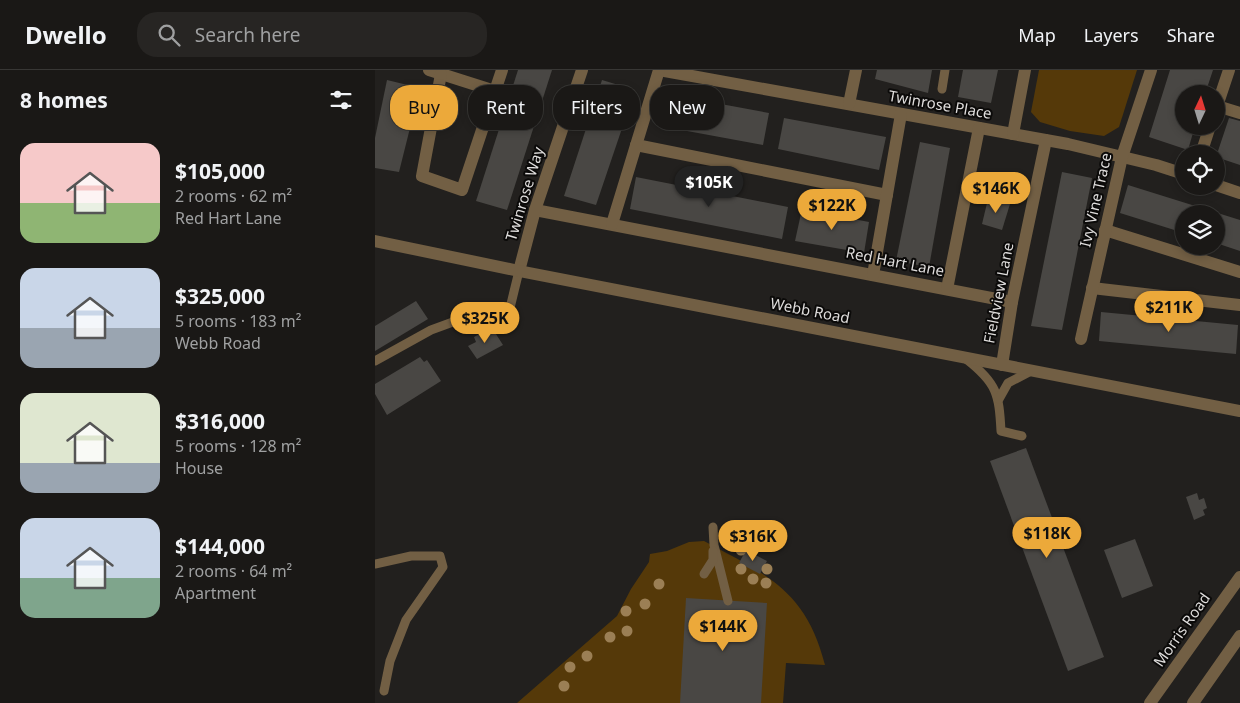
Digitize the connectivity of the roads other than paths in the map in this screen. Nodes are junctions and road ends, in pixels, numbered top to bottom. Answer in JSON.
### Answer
{"nodes":[{"id":1,"x":501,"y":70,"type":"edge"},
{"id":2,"x":583,"y":70,"type":"edge"},
{"id":3,"x":659,"y":70,"type":"edge"},
{"id":4,"x":856,"y":70,"type":"edge"},
{"id":5,"x":945,"y":70,"type":"edge"},
{"id":6,"x":1025,"y":70,"type":"edge"},
{"id":7,"x":1151,"y":70,"type":"edge"},
{"id":8,"x":1229,"y":70,"type":"edge"},
{"id":9,"x":435,"y":72,"type":"edge"},
{"id":10,"x":476,"y":85,"type":"edge"},
{"id":11,"x":497,"y":85,"type":"edge"},
{"id":12,"x":1224,"y":85,"type":"edge"},
{"id":13,"x":942,"y":89,"type":"dead end"},
{"id":14,"x":849,"y":104,"type":"junction"},
{"id":15,"x":1225,"y":110,"type":"edge"},
{"id":16,"x":1240,"y":113,"type":"edge"},
{"id":17,"x":901,"y":114,"type":"junction"},
{"id":18,"x":979,"y":128,"type":"junction"},
{"id":19,"x":482,"y":130,"type":"edge"},
{"id":20,"x":1013,"y":134,"type":"junction"},
{"id":21,"x":1046,"y":140,"type":"junction"},
{"id":22,"x":636,"y":145,"type":"junction"},
{"id":23,"x":1122,"y":157,"type":"junction"},
{"id":24,"x":1175,"y":172,"type":"edge"},
{"id":25,"x":1225,"y":188,"type":"edge"},
{"id":26,"x":1240,"y":193,"type":"edge"},
{"id":27,"x":887,"y":195,"type":"junction"},
{"id":28,"x":535,"y":210,"type":"junction"},
{"id":29,"x":612,"y":224,"type":"junction"},
{"id":30,"x":1105,"y":230,"type":"junction"},
{"id":31,"x":375,"y":240,"type":"edge"},
{"id":32,"x":519,"y":271,"type":"junction"},
{"id":33,"x":1240,"y":272,"type":"edge"},
{"id":34,"x":873,"y":274,"type":"junction"},
{"id":35,"x":1092,"y":288,"type":"junction"},
{"id":36,"x":947,"y":289,"type":"junction"},
{"id":37,"x":1012,"y":302,"type":"junction"},
{"id":38,"x":1240,"y":305,"type":"edge"},
{"id":39,"x":1081,"y":339,"type":"dead end"},
{"id":40,"x":964,"y":357,"type":"junction"},
{"id":41,"x":375,"y":361,"type":"edge"},
{"id":42,"x":1002,"y":364,"type":"junction"},
{"id":43,"x":1032,"y":370,"type":"junction"},
{"id":44,"x":999,"y":399,"type":"junction"},
{"id":45,"x":1240,"y":411,"type":"edge"},
{"id":46,"x":1022,"y":436,"type":"dead end"},
{"id":47,"x":713,"y":527,"type":"dead end"},
{"id":48,"x":714,"y":546,"type":"junction"},
{"id":49,"x":375,"y":564,"type":"edge"},
{"id":50,"x":704,"y":574,"type":"dead end"},
{"id":51,"x":1240,"y":577,"type":"edge"},
{"id":52,"x":728,"y":601,"type":"dead end"},
{"id":53,"x":1240,"y":636,"type":"edge"},
{"id":54,"x":385,"y":691,"type":"dead end"},
{"id":55,"x":1151,"y":703,"type":"edge"},
{"id":56,"x":1193,"y":703,"type":"edge"}],
"edges":[{"from":1,"to":11,"type":"street"},
{"from":2,"to":28,"type":"street","name":"Twinrose Way"},
{"from":3,"to":14,"type":"street","name":"Twinrose Place"},
{"from":3,"to":22,"type":"street"},
{"from":4,"to":14,"type":"street"},
{"from":5,"to":13,"type":"lane"},
{"from":6,"to":20,"type":"street"},
{"from":7,"to":23,"type":"street","name":"Ivy Vine Trace"},
{"from":8,"to":12,"type":"street"},
{"from":9,"to":10,"type":"street"},
{"from":9,"to":19,"type":"street"},
{"from":14,"to":17,"type":"street","name":"Twinrose Place"},
{"from":15,"to":16,"type":"street"},
{"from":17,"to":18,"type":"street","name":"Twinrose Place"},
{"from":17,"to":27,"type":"street"},
{"from":18,"to":20,"type":"street","name":"Twinrose Place"},
{"from":18,"to":36,"type":"street"},
{"from":20,"to":21,"type":"street","name":"Twinrose Place"},
{"from":21,"to":23,"type":"street","name":"Twinrose Place"},
{"from":21,"to":37,"type":"street","name":"Fieldview Lane"},
{"from":22,"to":27,"type":"street"},
{"from":22,"to":29,"type":"street"},
{"from":23,"to":24,"type":"street","name":"Twinrose Place"},
{"from":23,"to":30,"type":"street","name":"Ivy Vine Trace"},
{"from":25,"to":26,"type":"street"},
{"from":27,"to":34,"type":"street"},
{"from":28,"to":29,"type":"street","name":"Red Hart Lane"},
{"from":28,"to":32,"type":"street","name":"Twinrose Way"},
{"from":29,"to":34,"type":"street","name":"Red Hart Lane"},
{"from":30,"to":33,"type":"street"},
{"from":30,"to":35,"type":"street","name":"Ivy Vine Trace"},
{"from":31,"to":32,"type":"street","name":"Webb Road"},
{"from":32,"to":40,"type":"street","name":"Webb Road"},
{"from":32,"to":41,"type":"lane"},
{"from":34,"to":36,"type":"street","name":"Red Hart Lane"},
{"from":35,"to":38,"type":"street"},
{"from":35,"to":39,"type":"street","name":"Ivy Vine Trace"},
{"from":36,"to":37,"type":"street","name":"Red Hart Lane"},
{"from":37,"to":42,"type":"street","name":"Fieldview Lane"},
{"from":40,"to":42,"type":"street","name":"Webb Road"},
{"from":40,"to":44,"type":"lane"},
{"from":42,"to":43,"type":"street","name":"Webb Road"},
{"from":43,"to":44,"type":"lane"},
{"from":43,"to":45,"type":"street","name":"Webb Road"},
{"from":44,"to":46,"type":"lane"},
{"from":47,"to":48,"type":"lane"},
{"from":48,"to":50,"type":"lane"},
{"from":48,"to":52,"type":"lane"},
{"from":49,"to":54,"type":"lane"},
{"from":51,"to":55,"type":"street","name":"Morris Road"},
{"from":53,"to":56,"type":"street"}]}
